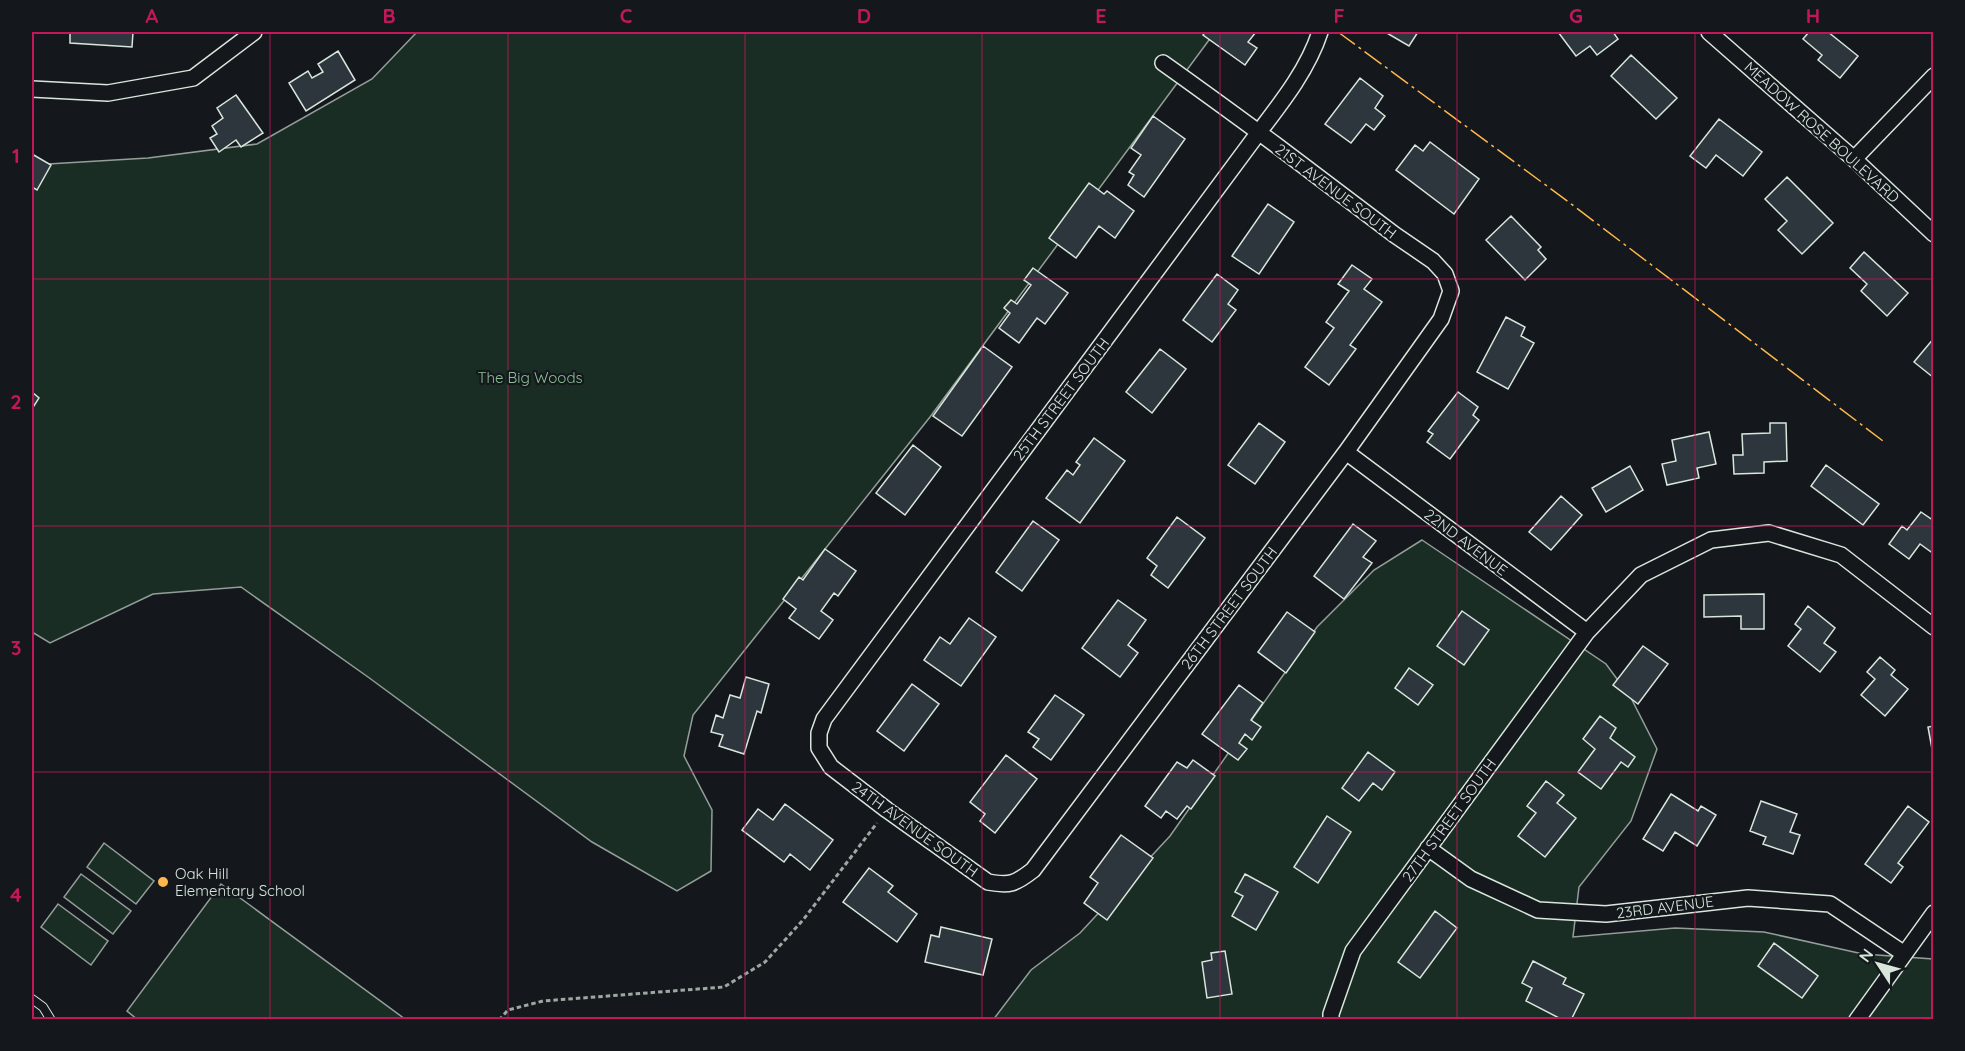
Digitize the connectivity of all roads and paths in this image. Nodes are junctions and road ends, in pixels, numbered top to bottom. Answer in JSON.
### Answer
{"nodes":[{"id":1,"x":254,"y":32,"type":"edge"},
{"id":2,"x":1320,"y":32,"type":"edge"},
{"id":3,"x":1709,"y":32,"type":"edge"},
{"id":4,"x":1163,"y":63,"type":"dead end"},
{"id":5,"x":1934,"y":76,"type":"edge"},
{"id":6,"x":32,"y":88,"type":"edge"},
{"id":7,"x":1258,"y":132,"type":"junction"},
{"id":8,"x":1854,"y":159,"type":"junction"},
{"id":9,"x":1934,"y":234,"type":"edge"},
{"id":10,"x":1424,"y":343,"type":"joint"},
{"id":11,"x":1346,"y":452,"type":"junction"},
{"id":12,"x":1934,"y":627,"type":"edge"},
{"id":13,"x":1587,"y":632,"type":"junction"},
{"id":14,"x":831,"y":766,"type":"joint"},
{"id":15,"x":878,"y":822,"type":"dead end"},
{"id":16,"x":1428,"y":848,"type":"junction"},
{"id":17,"x":1033,"y":870,"type":"joint"},
{"id":18,"x":1934,"y":913,"type":"edge"},
{"id":19,"x":1903,"y":953,"type":"junction"},
{"id":20,"x":32,"y":999,"type":"edge"},
{"id":21,"x":51,"y":1020,"type":"edge"},
{"id":22,"x":499,"y":1020,"type":"edge"},
{"id":23,"x":1330,"y":1020,"type":"edge"},
{"id":24,"x":1857,"y":1020,"type":"edge"}],
"edges":[{"from":1,"to":6,"type":"street"},
{"from":2,"to":7,"type":"street","name":"25TH STREET SOUTH"},
{"from":3,"to":8,"type":"street","name":"MEADOW ROSE BOULEVARD"},
{"from":4,"to":7,"type":"street","name":"21ST AVENUE SOUTH"},
{"from":5,"to":8,"type":"street"},
{"from":7,"to":10,"type":"street","name":"21ST AVENUE SOUTH"},
{"from":7,"to":14,"type":"street","name":"25TH STREET SOUTH"},
{"from":8,"to":9,"type":"street","name":"MEADOW ROSE BOULEVARD"},
{"from":10,"to":11,"type":"street","name":"26TH STREET SOUTH"},
{"from":11,"to":13,"type":"street","name":"22ND AVENUE"},
{"from":11,"to":17,"type":"street","name":"26TH STREET SOUTH"},
{"from":12,"to":13,"type":"street"},
{"from":13,"to":16,"type":"street","name":"27TH STREET SOUTH"},
{"from":14,"to":17,"type":"street","name":"24TH AVENUE SOUTH"},
{"from":15,"to":22,"type":"path"},
{"from":16,"to":19,"type":"street","name":"23RD AVENUE"},
{"from":16,"to":23,"type":"street","name":"27TH STREET SOUTH"},
{"from":18,"to":19,"type":"street"},
{"from":19,"to":24,"type":"street"},
{"from":20,"to":21,"type":"lane"}]}
